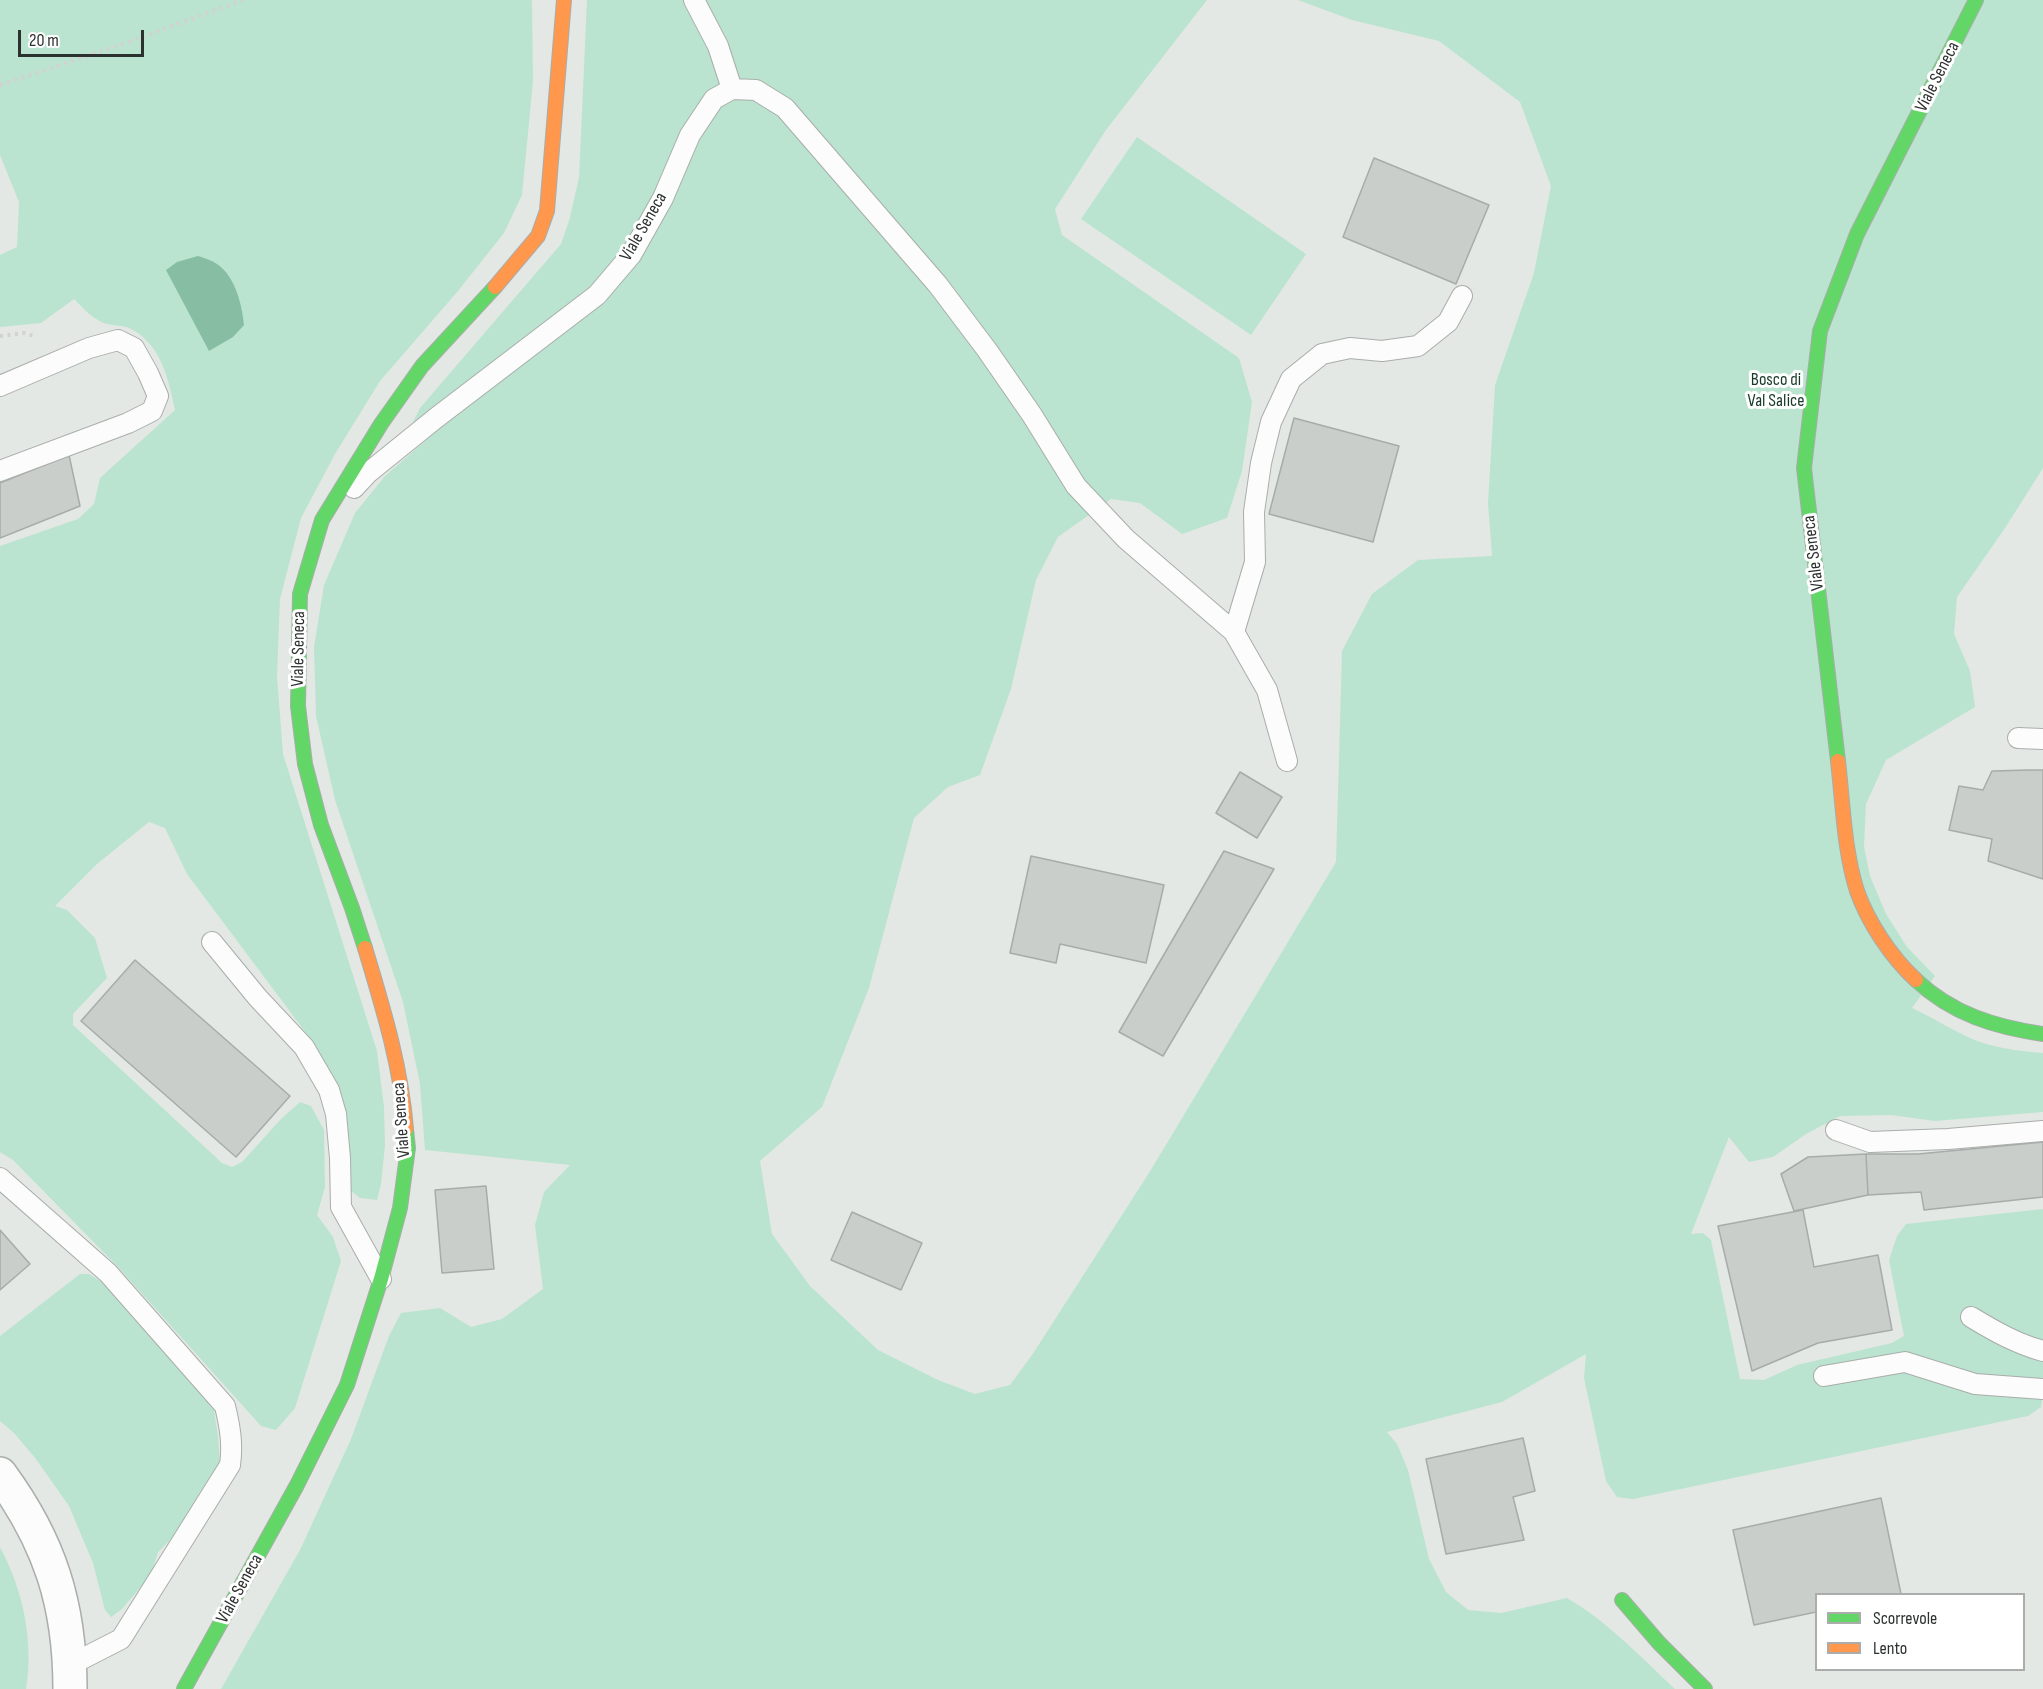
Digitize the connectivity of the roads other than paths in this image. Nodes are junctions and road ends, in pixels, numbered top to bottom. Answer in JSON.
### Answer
{"nodes":[{"id":1,"x":564,"y":0,"type":"edge"},
{"id":2,"x":694,"y":0,"type":"edge"},
{"id":3,"x":1976,"y":0,"type":"edge"},
{"id":4,"x":732,"y":89,"type":"junction"},
{"id":5,"x":1462,"y":296,"type":"dead end"},
{"id":6,"x":0,"y":386,"type":"edge"},
{"id":7,"x":0,"y":471,"type":"edge"},
{"id":8,"x":322,"y":520,"type":"junction"},
{"id":9,"x":1234,"y":632,"type":"junction"},
{"id":10,"x":2018,"y":738,"type":"dead end"},
{"id":11,"x":2043,"y":739,"type":"edge"},
{"id":12,"x":1287,"y":761,"type":"dead end"},
{"id":13,"x":212,"y":942,"type":"dead end"},
{"id":14,"x":2043,"y":1034,"type":"edge"},
{"id":15,"x":1836,"y":1130,"type":"dead end"},
{"id":16,"x":2043,"y":1131,"type":"edge"},
{"id":17,"x":0,"y":1178,"type":"edge"},
{"id":18,"x":381,"y":1279,"type":"junction"},
{"id":19,"x":1971,"y":1317,"type":"dead end"},
{"id":20,"x":2043,"y":1351,"type":"edge"},
{"id":21,"x":1824,"y":1376,"type":"dead end"},
{"id":22,"x":2043,"y":1389,"type":"edge"},
{"id":23,"x":0,"y":1474,"type":"edge"},
{"id":24,"x":1622,"y":1600,"type":"dead end"},
{"id":25,"x":70,"y":1677,"type":"edge"},
{"id":26,"x":184,"y":1689,"type":"edge"},
{"id":27,"x":1705,"y":1689,"type":"edge"}],
"edges":[{"from":1,"to":8,"type":"street","name":"Viale Seneca"},
{"from":2,"to":4,"type":"lane"},
{"from":3,"to":14,"type":"street","name":"Viale Seneca"},
{"from":4,"to":8,"type":"lane","name":"Viale Seneca"},
{"from":4,"to":9,"type":"lane"},
{"from":5,"to":9,"type":"lane"},
{"from":6,"to":7,"type":"lane"},
{"from":8,"to":18,"type":"street","name":"Viale Seneca"},
{"from":9,"to":12,"type":"lane"},
{"from":10,"to":11,"type":"lane"},
{"from":13,"to":18,"type":"lane"},
{"from":15,"to":16,"type":"lane"},
{"from":17,"to":25,"type":"lane"},
{"from":18,"to":26,"type":"street","name":"Viale Seneca"},
{"from":19,"to":20,"type":"lane"},
{"from":21,"to":22,"type":"lane"},
{"from":23,"to":25,"type":"street"},
{"from":24,"to":27,"type":"street"}]}
